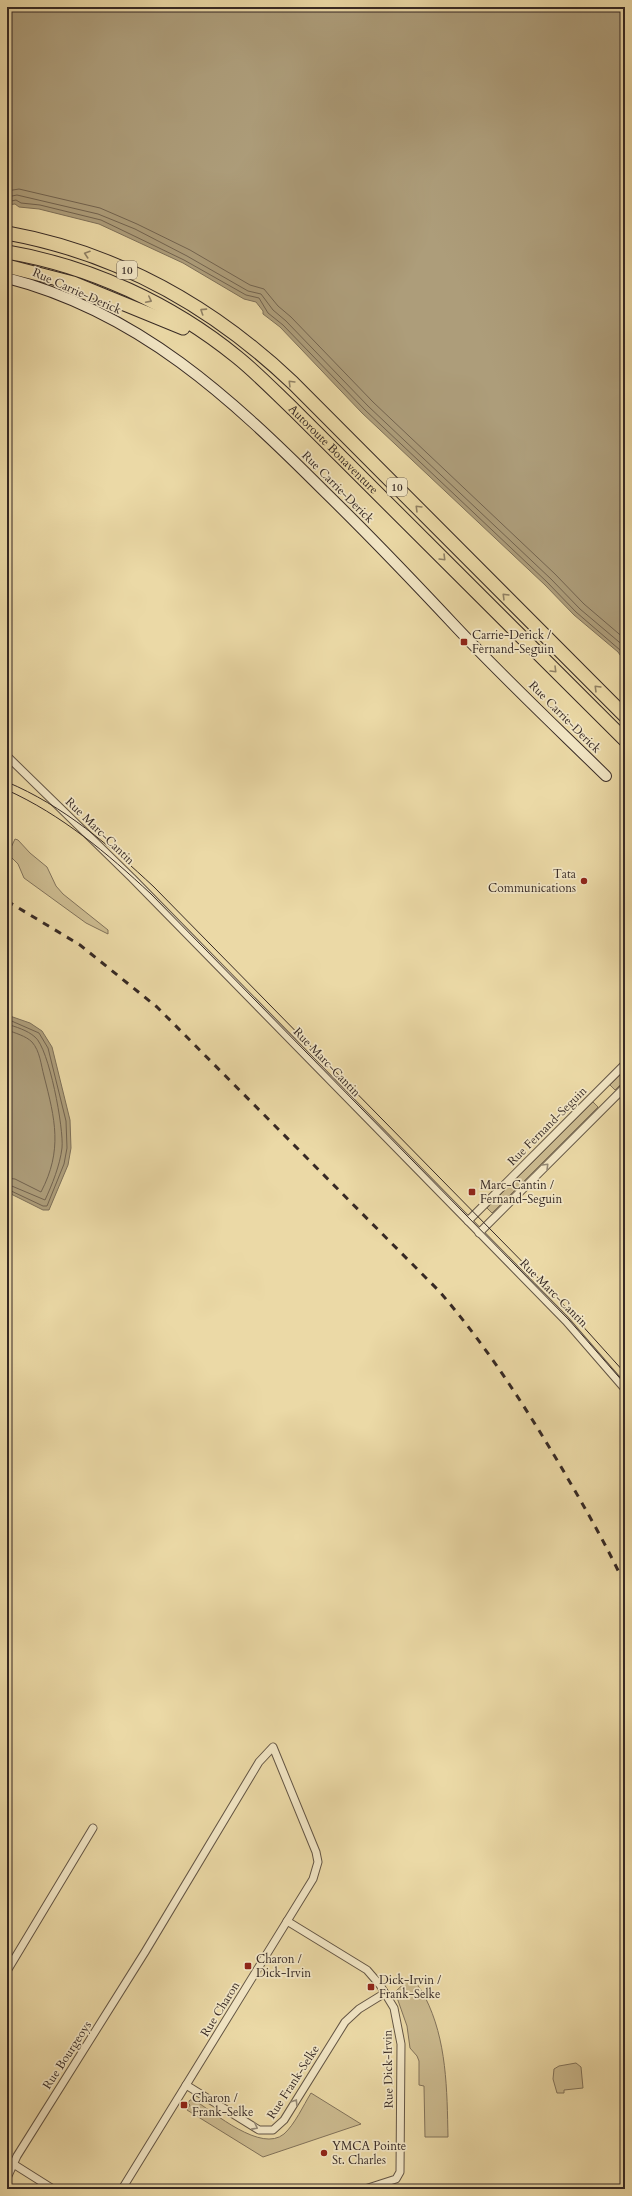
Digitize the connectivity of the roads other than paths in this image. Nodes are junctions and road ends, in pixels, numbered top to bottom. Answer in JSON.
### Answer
{"nodes":[{"id":1,"x":7,"y":234,"type":"edge"},
{"id":2,"x":7,"y":252,"type":"edge"},
{"id":3,"x":7,"y":266,"type":"edge"},
{"id":4,"x":7,"y":278,"type":"edge"},
{"id":5,"x":263,"y":380,"type":"junction"},
{"id":6,"x":625,"y":716,"type":"edge"},
{"id":7,"x":625,"y":740,"type":"edge"},
{"id":8,"x":7,"y":756,"type":"edge"},
{"id":9,"x":606,"y":776,"type":"dead end"},
{"id":10,"x":625,"y":1064,"type":"edge"},
{"id":11,"x":625,"y":1087,"type":"edge"},
{"id":12,"x":468,"y":1221,"type":"junction"},
{"id":13,"x":479,"y":1233,"type":"junction"},
{"id":14,"x":625,"y":1389,"type":"edge"},
{"id":15,"x":273,"y":1747,"type":"joint"},
{"id":16,"x":93,"y":1828,"type":"dead end"},
{"id":17,"x":287,"y":1920,"type":"junction"},
{"id":18,"x":7,"y":1971,"type":"edge"},
{"id":19,"x":385,"y":1993,"type":"junction"},
{"id":20,"x":186,"y":2085,"type":"junction"},
{"id":21,"x":10,"y":2162,"type":"edge"},
{"id":22,"x":7,"y":2178,"type":"edge"},
{"id":23,"x":53,"y":2189,"type":"edge"},
{"id":24,"x":122,"y":2189,"type":"edge"},
{"id":25,"x":365,"y":2189,"type":"edge"}],
"edges":[{"from":6,"to":1,"type":"highway","name":"Autoroute Bonaventure","number":"10","one_way":true},
{"from":2,"to":5,"type":"highway","name":"Autoroute Bonaventure","number":"10","one_way":true},
{"from":3,"to":5,"type":"highway"},
{"from":4,"to":9,"type":"street","name":"Rue Carrie-Derick"},
{"from":5,"to":7,"type":"highway","name":"Autoroute Bonaventure","number":"10","one_way":true},
{"from":8,"to":12,"type":"street","name":"Rue Marc-Cantin"},
{"from":10,"to":12,"type":"street","name":"Rue Fernand-Seguin"},
{"from":13,"to":11,"type":"street","one_way":true},
{"from":12,"to":13,"type":"street","name":"Rue Marc-Cantin"},
{"from":13,"to":14,"type":"street","name":"Rue Marc-Cantin"},
{"from":15,"to":17,"type":"street","name":"Rue Charon"},
{"from":15,"to":21,"type":"street","name":"Rue Bourgeoys"},
{"from":16,"to":18,"type":"street"},
{"from":17,"to":19,"type":"street","name":"Rue Dick-Irvin"},
{"from":17,"to":20,"type":"street","name":"Rue Charon"},
{"from":20,"to":19,"type":"street","name":"Rue Frank-Selke","one_way":true},
{"from":19,"to":25,"type":"street","name":"Rue Dick-Irvin"},
{"from":20,"to":24,"type":"street","name":"Rue Charon"},
{"from":21,"to":22,"type":"street","name":"Rue Bourgeoys"},
{"from":21,"to":23,"type":"street"}]}
